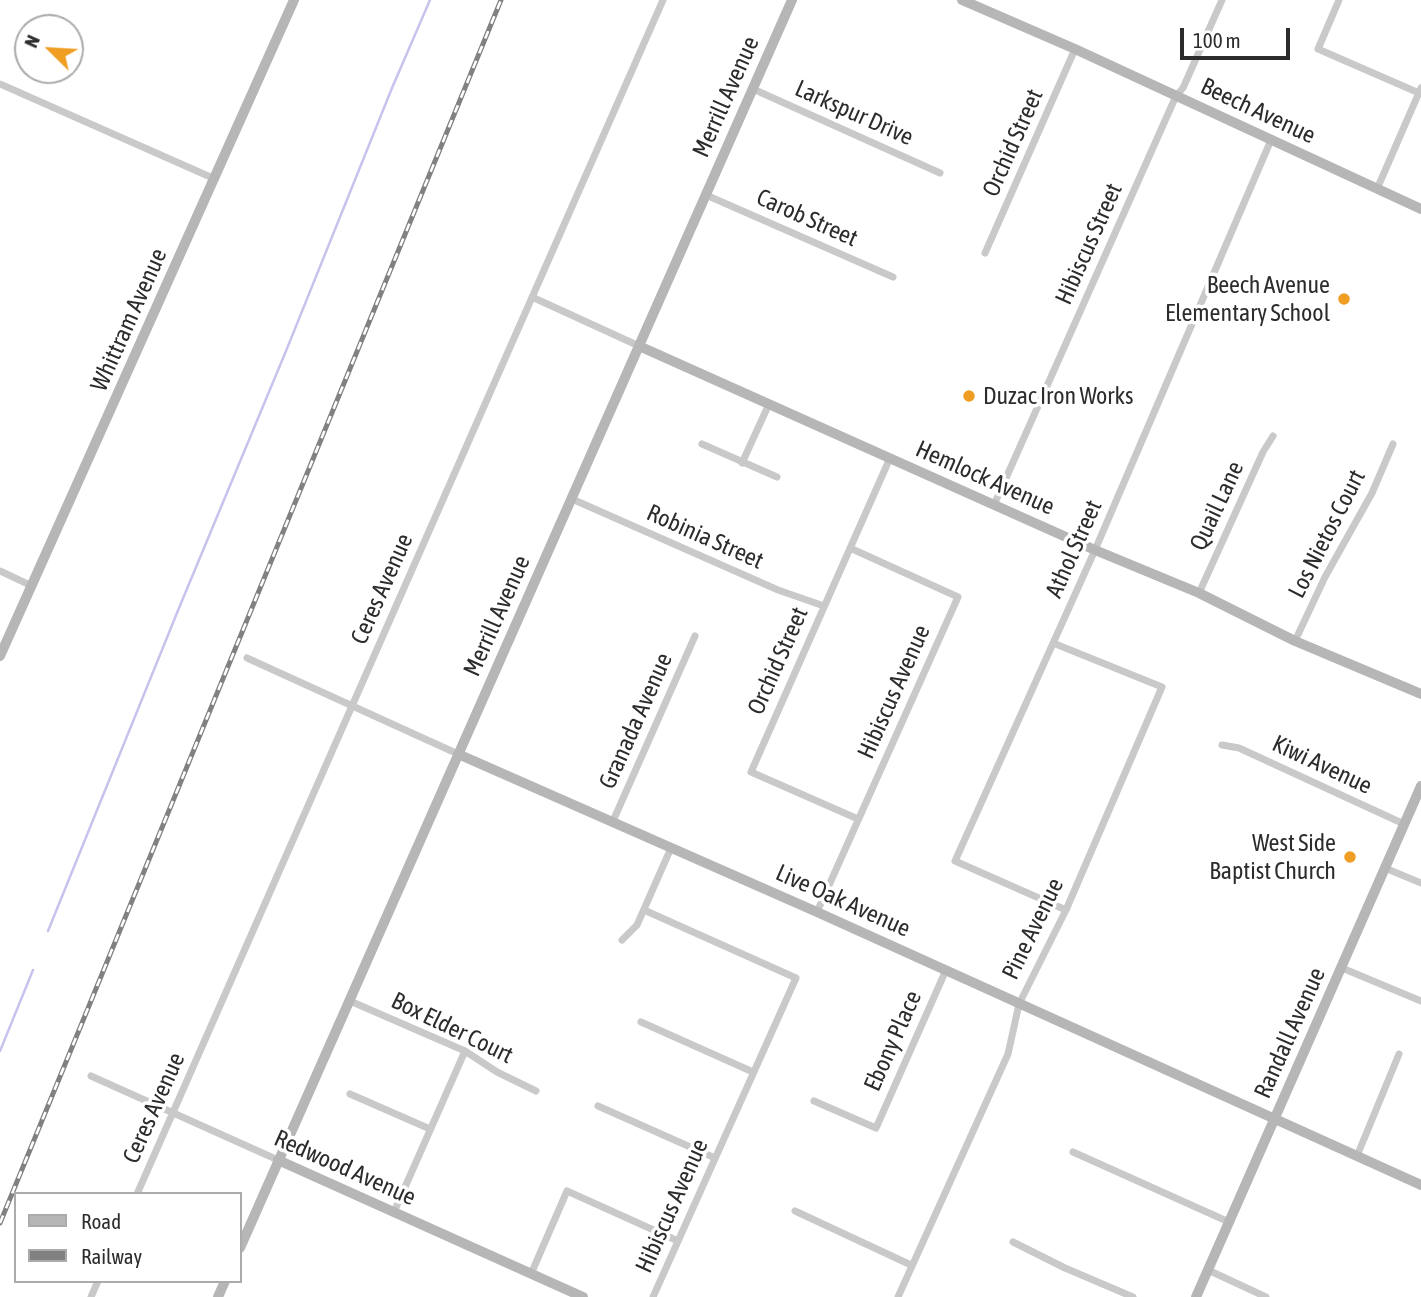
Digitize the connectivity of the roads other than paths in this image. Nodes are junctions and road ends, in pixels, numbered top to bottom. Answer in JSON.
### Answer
{"nodes":[{"id":1,"x":294,"y":0,"type":"edge"},
{"id":2,"x":663,"y":0,"type":"edge"},
{"id":3,"x":792,"y":0,"type":"edge"},
{"id":4,"x":962,"y":0,"type":"edge"},
{"id":5,"x":1223,"y":0,"type":"edge"},
{"id":6,"x":1339,"y":0,"type":"edge"},
{"id":7,"x":1075,"y":49,"type":"junction"},
{"id":8,"x":0,"y":84,"type":"edge"},
{"id":9,"x":752,"y":89,"type":"junction"},
{"id":10,"x":1420,"y":90,"type":"edge"},
{"id":11,"x":1176,"y":96,"type":"junction"},
{"id":12,"x":1271,"y":140,"type":"junction"},
{"id":13,"x":940,"y":173,"type":"dead end"},
{"id":14,"x":215,"y":179,"type":"junction"},
{"id":15,"x":1377,"y":189,"type":"junction"},
{"id":16,"x":706,"y":195,"type":"junction"},
{"id":17,"x":1421,"y":209,"type":"edge"},
{"id":18,"x":985,"y":253,"type":"dead end"},
{"id":19,"x":893,"y":277,"type":"dead end"},
{"id":20,"x":532,"y":297,"type":"junction"},
{"id":21,"x":639,"y":346,"type":"junction"},
{"id":22,"x":769,"y":404,"type":"junction"},
{"id":23,"x":1273,"y":436,"type":"dead end"},
{"id":24,"x":702,"y":444,"type":"dead end"},
{"id":25,"x":1393,"y":444,"type":"dead end"},
{"id":26,"x":890,"y":458,"type":"junction"},
{"id":27,"x":742,"y":463,"type":"junction"},
{"id":28,"x":777,"y":477,"type":"dead end"},
{"id":29,"x":572,"y":499,"type":"junction"},
{"id":30,"x":994,"y":505,"type":"junction"},
{"id":31,"x":850,"y":548,"type":"junction"},
{"id":32,"x":1095,"y":550,"type":"junction"},
{"id":33,"x":0,"y":571,"type":"edge"},
{"id":34,"x":32,"y":586,"type":"junction"},
{"id":35,"x":1199,"y":593,"type":"junction"},
{"id":36,"x":824,"y":606,"type":"junction"},
{"id":37,"x":695,"y":636,"type":"dead end"},
{"id":38,"x":1295,"y":641,"type":"junction"},
{"id":39,"x":1053,"y":643,"type":"junction"},
{"id":40,"x":0,"y":656,"type":"edge"},
{"id":41,"x":247,"y":658,"type":"dead end"},
{"id":42,"x":1421,"y":694,"type":"edge"},
{"id":43,"x":352,"y":705,"type":"junction"},
{"id":44,"x":1222,"y":745,"type":"dead end"},
{"id":45,"x":458,"y":754,"type":"junction"},
{"id":46,"x":1421,"y":786,"type":"edge"},
{"id":47,"x":858,"y":819,"type":"junction"},
{"id":48,"x":613,"y":821,"type":"junction"},
{"id":49,"x":1404,"y":824,"type":"junction"},
{"id":50,"x":671,"y":848,"type":"junction"},
{"id":51,"x":1385,"y":868,"type":"junction"},
{"id":52,"x":1421,"y":883,"type":"edge"},
{"id":53,"x":644,"y":910,"type":"junction"},
{"id":54,"x":1066,"y":910,"type":"junction"},
{"id":55,"x":817,"y":912,"type":"junction"},
{"id":56,"x":622,"y":940,"type":"dead end"},
{"id":57,"x":1342,"y":968,"type":"junction"},
{"id":58,"x":946,"y":970,"type":"junction"},
{"id":59,"x":350,"y":1001,"type":"junction"},
{"id":60,"x":1421,"y":1001,"type":"edge"},
{"id":61,"x":1019,"y":1003,"type":"junction"},
{"id":62,"x":641,"y":1022,"type":"dead end"},
{"id":63,"x":465,"y":1051,"type":"junction"},
{"id":64,"x":1399,"y":1054,"type":"dead end"},
{"id":65,"x":753,"y":1072,"type":"junction"},
{"id":66,"x":92,"y":1076,"type":"dead end"},
{"id":67,"x":536,"y":1091,"type":"dead end"},
{"id":68,"x":350,"y":1094,"type":"dead end"},
{"id":69,"x":814,"y":1101,"type":"dead end"},
{"id":70,"x":598,"y":1106,"type":"dead end"},
{"id":71,"x":173,"y":1112,"type":"junction"},
{"id":72,"x":1275,"y":1119,"type":"junction"},
{"id":73,"x":430,"y":1129,"type":"junction"},
{"id":74,"x":1073,"y":1152,"type":"dead end"},
{"id":75,"x":1357,"y":1156,"type":"junction"},
{"id":76,"x":715,"y":1158,"type":"junction"},
{"id":77,"x":278,"y":1160,"type":"junction"},
{"id":78,"x":1421,"y":1185,"type":"edge"},
{"id":79,"x":138,"y":1192,"type":"edge"},
{"id":80,"x":795,"y":1211,"type":"dead end"},
{"id":81,"x":394,"y":1212,"type":"junction"},
{"id":82,"x":1229,"y":1222,"type":"junction"},
{"id":83,"x":678,"y":1241,"type":"junction"},
{"id":84,"x":1013,"y":1242,"type":"dead end"},
{"id":85,"x":242,"y":1243,"type":"edge"},
{"id":86,"x":911,"y":1265,"type":"junction"},
{"id":87,"x":1208,"y":1270,"type":"junction"},
{"id":88,"x":531,"y":1274,"type":"junction"},
{"id":89,"x":583,"y":1297,"type":"edge"},
{"id":90,"x":653,"y":1297,"type":"edge"},
{"id":91,"x":898,"y":1297,"type":"edge"},
{"id":92,"x":1133,"y":1297,"type":"edge"},
{"id":93,"x":1196,"y":1297,"type":"edge"},
{"id":94,"x":1266,"y":1297,"type":"edge"}],
"edges":[{"from":1,"to":14,"type":"street","name":"Whittram Avenue"},
{"from":2,"to":20,"type":"street","name":"Ceres Avenue"},
{"from":3,"to":9,"type":"street","name":"Merrill Avenue"},
{"from":4,"to":7,"type":"street","name":"Beech Avenue"},
{"from":5,"to":11,"type":"street","name":"Hibiscus Street"},
{"from":6,"to":10,"type":"street"},
{"from":7,"to":11,"type":"street","name":"Beech Avenue"},
{"from":7,"to":18,"type":"street","name":"Orchid Street"},
{"from":8,"to":14,"type":"street"},
{"from":9,"to":13,"type":"street","name":"Larkspur Drive"},
{"from":9,"to":16,"type":"street","name":"Merrill Avenue"},
{"from":10,"to":15,"type":"street"},
{"from":11,"to":12,"type":"street","name":"Beech Avenue"},
{"from":11,"to":30,"type":"street","name":"Hibiscus Street"},
{"from":12,"to":15,"type":"street","name":"Beech Avenue"},
{"from":12,"to":32,"type":"street","name":"Athol Street"},
{"from":14,"to":34,"type":"street","name":"Whittram Avenue"},
{"from":15,"to":17,"type":"street","name":"Beech Avenue"},
{"from":16,"to":19,"type":"street","name":"Carob Street"},
{"from":16,"to":21,"type":"street","name":"Merrill Avenue"},
{"from":20,"to":21,"type":"street","name":"Hemlock Avenue"},
{"from":20,"to":43,"type":"street","name":"Ceres Avenue"},
{"from":21,"to":22,"type":"street","name":"Hemlock Avenue"},
{"from":21,"to":29,"type":"street","name":"Merrill Avenue"},
{"from":22,"to":26,"type":"street","name":"Hemlock Avenue"},
{"from":22,"to":27,"type":"street"},
{"from":23,"to":35,"type":"street","name":"Quail Lane"},
{"from":24,"to":27,"type":"street"},
{"from":25,"to":38,"type":"street","name":"Los Nietos Court"},
{"from":26,"to":30,"type":"street","name":"Hemlock Avenue"},
{"from":26,"to":31,"type":"street","name":"Orchid Street"},
{"from":27,"to":28,"type":"street"},
{"from":29,"to":36,"type":"street","name":"Robinia Street"},
{"from":29,"to":45,"type":"street","name":"Merrill Avenue"},
{"from":30,"to":32,"type":"street","name":"Hemlock Avenue"},
{"from":31,"to":36,"type":"street","name":"Orchid Street"},
{"from":31,"to":47,"type":"street","name":"Hibiscus Avenue"},
{"from":32,"to":35,"type":"street","name":"Hemlock Avenue"},
{"from":32,"to":39,"type":"street","name":"Athol Street"},
{"from":33,"to":34,"type":"street"},
{"from":34,"to":40,"type":"street","name":"Whittram Avenue"},
{"from":35,"to":38,"type":"street","name":"Hemlock Avenue"},
{"from":36,"to":47,"type":"street","name":"Orchid Street"},
{"from":37,"to":48,"type":"street","name":"Granada Avenue"},
{"from":38,"to":42,"type":"street","name":"Hemlock Avenue"},
{"from":39,"to":54,"type":"street","name":"Pine Avenue"},
{"from":39,"to":54,"type":"street","name":"Athol Street"},
{"from":41,"to":43,"type":"street","name":"Live Oak Avenue"},
{"from":43,"to":45,"type":"street","name":"Live Oak Avenue"},
{"from":43,"to":71,"type":"street","name":"Ceres Avenue"},
{"from":44,"to":49,"type":"street","name":"Kiwi Avenue"},
{"from":45,"to":48,"type":"street","name":"Live Oak Avenue"},
{"from":45,"to":59,"type":"street","name":"Merrill Avenue"},
{"from":46,"to":49,"type":"street","name":"Randall Avenue"},
{"from":47,"to":55,"type":"street","name":"Hibiscus Avenue"},
{"from":48,"to":50,"type":"street","name":"Live Oak Avenue"},
{"from":49,"to":51,"type":"street","name":"Randall Avenue"},
{"from":50,"to":53,"type":"street"},
{"from":50,"to":55,"type":"street","name":"Live Oak Avenue"},
{"from":51,"to":52,"type":"street"},
{"from":51,"to":57,"type":"street","name":"Randall Avenue"},
{"from":53,"to":56,"type":"street"},
{"from":53,"to":65,"type":"street","name":"Hibiscus Avenue"},
{"from":54,"to":61,"type":"street","name":"Pine Avenue"},
{"from":55,"to":58,"type":"street","name":"Live Oak Avenue"},
{"from":57,"to":60,"type":"street"},
{"from":57,"to":72,"type":"street","name":"Randall Avenue"},
{"from":58,"to":61,"type":"street","name":"Live Oak Avenue"},
{"from":58,"to":69,"type":"street","name":"Ebony Place"},
{"from":59,"to":63,"type":"street","name":"Box Elder Court"},
{"from":59,"to":77,"type":"street","name":"Merrill Avenue"},
{"from":61,"to":72,"type":"street","name":"Live Oak Avenue"},
{"from":61,"to":86,"type":"street","name":"Pine Avenue"},
{"from":62,"to":65,"type":"street"},
{"from":63,"to":67,"type":"street","name":"Box Elder Court"},
{"from":63,"to":73,"type":"street"},
{"from":64,"to":75,"type":"street"},
{"from":65,"to":76,"type":"street","name":"Hibiscus Avenue"},
{"from":66,"to":71,"type":"street","name":"Redwood Avenue"},
{"from":68,"to":73,"type":"street"},
{"from":70,"to":76,"type":"street"},
{"from":71,"to":77,"type":"street","name":"Redwood Avenue"},
{"from":71,"to":79,"type":"street","name":"Ceres Avenue"},
{"from":72,"to":75,"type":"street","name":"Live Oak Avenue"},
{"from":72,"to":82,"type":"street","name":"Randall Avenue"},
{"from":73,"to":81,"type":"street"},
{"from":74,"to":82,"type":"street"},
{"from":75,"to":78,"type":"street","name":"Live Oak Avenue"},
{"from":76,"to":83,"type":"street","name":"Hibiscus Avenue"},
{"from":77,"to":81,"type":"street","name":"Redwood Avenue"},
{"from":77,"to":85,"type":"street","name":"Merrill Avenue"},
{"from":80,"to":86,"type":"street"},
{"from":81,"to":88,"type":"street","name":"Redwood Avenue"},
{"from":82,"to":87,"type":"street","name":"Randall Avenue"},
{"from":83,"to":88,"type":"street"},
{"from":83,"to":90,"type":"street","name":"Hibiscus Avenue"},
{"from":84,"to":92,"type":"street"},
{"from":86,"to":91,"type":"street","name":"Pine Avenue"},
{"from":87,"to":93,"type":"street","name":"Randall Avenue"},
{"from":87,"to":94,"type":"street"},
{"from":88,"to":89,"type":"street","name":"Redwood Avenue"}]}
